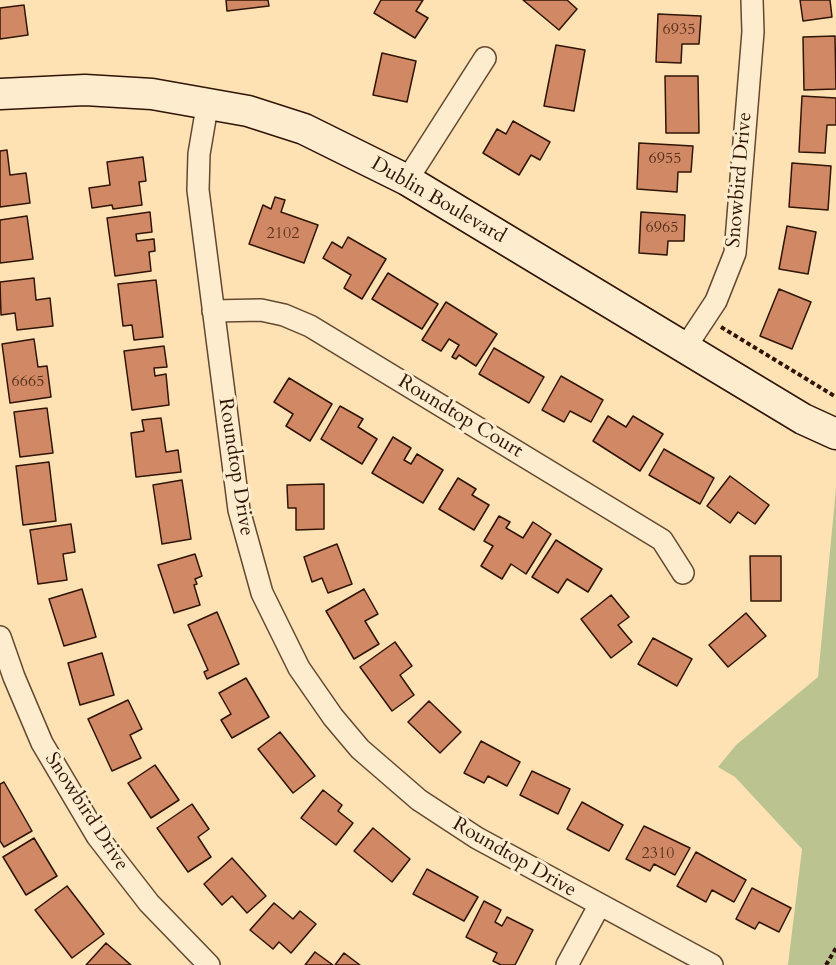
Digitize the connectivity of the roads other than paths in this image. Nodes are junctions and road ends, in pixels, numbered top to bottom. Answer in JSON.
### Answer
{"nodes":[{"id":1,"x":752,"y":0,"type":"edge"},
{"id":2,"x":485,"y":58,"type":"dead end"},
{"id":3,"x":0,"y":94,"type":"edge"},
{"id":4,"x":208,"y":101,"type":"junction"},
{"id":5,"x":407,"y":180,"type":"junction"},
{"id":6,"x":213,"y":310,"type":"junction"},
{"id":7,"x":686,"y":348,"type":"junction"},
{"id":8,"x":836,"y":434,"type":"edge"},
{"id":9,"x":683,"y":573,"type":"dead end"},
{"id":10,"x":0,"y":637,"type":"edge"},
{"id":11,"x":599,"y":906,"type":"junction"},
{"id":12,"x":209,"y":965,"type":"edge"},
{"id":13,"x":567,"y":965,"type":"edge"},
{"id":14,"x":712,"y":965,"type":"edge"}],
"edges":[{"from":1,"to":7,"type":"street","name":"Snowbird Drive"},
{"from":2,"to":5,"type":"street"},
{"from":3,"to":4,"type":"main road","name":"Dublin Boulevard"},
{"from":4,"to":5,"type":"main road","name":"Dublin Boulevard"},
{"from":4,"to":6,"type":"street","name":"Roundtop Drive"},
{"from":5,"to":7,"type":"main road","name":"Dublin Boulevard"},
{"from":6,"to":9,"type":"street","name":"Roundtop Court"},
{"from":6,"to":11,"type":"street","name":"Roundtop Drive"},
{"from":7,"to":8,"type":"main road","name":"Dublin Boulevard"},
{"from":10,"to":12,"type":"street","name":"Snowbird Drive"},
{"from":11,"to":13,"type":"street"},
{"from":11,"to":14,"type":"street","name":"Roundtop Drive"}]}
